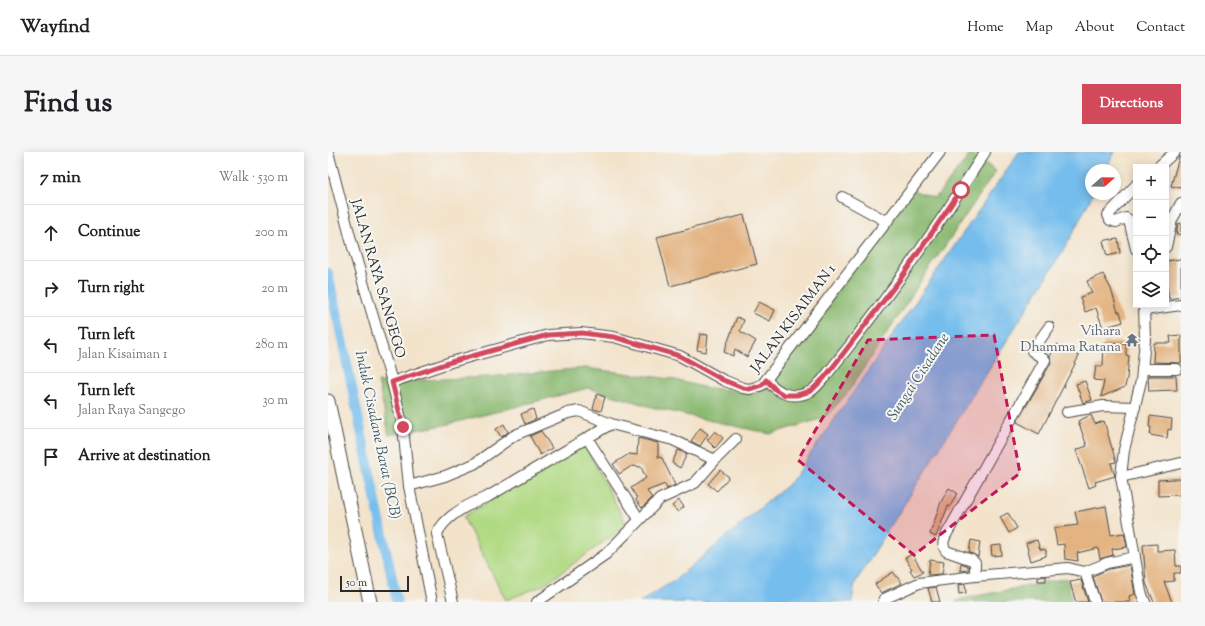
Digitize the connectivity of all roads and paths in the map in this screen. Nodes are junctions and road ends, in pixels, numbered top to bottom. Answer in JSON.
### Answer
{"nodes":[{"id":1,"x":328,"y":152,"type":"edge"},
{"id":2,"x":940,"y":152,"type":"edge"},
{"id":3,"x":985,"y":152,"type":"edge"},
{"id":4,"x":1175,"y":152,"type":"edge"},
{"id":5,"x":1161,"y":164,"type":"edge"},
{"id":6,"x":1133,"y":189,"type":"edge"},
{"id":7,"x":842,"y":197,"type":"dead end"},
{"id":8,"x":1181,"y":203,"type":"edge"},
{"id":9,"x":886,"y":222,"type":"junction"},
{"id":10,"x":1168,"y":236,"type":"edge"},
{"id":11,"x":1133,"y":237,"type":"edge"},
{"id":12,"x":1181,"y":305,"type":"edge"},
{"id":13,"x":1169,"y":306,"type":"edge"},
{"id":14,"x":1144,"y":308,"type":"edge"},
{"id":15,"x":1048,"y":327,"type":"dead end"},
{"id":16,"x":1142,"y":369,"type":"junction"},
{"id":17,"x":1176,"y":369,"type":"dead end"},
{"id":18,"x":766,"y":380,"type":"junction"},
{"id":19,"x":392,"y":382,"type":"junction"},
{"id":20,"x":328,"y":401,"type":"edge"},
{"id":21,"x":1135,"y":407,"type":"junction"},
{"id":22,"x":1067,"y":412,"type":"dead end"},
{"id":23,"x":611,"y":424,"type":"junction"},
{"id":24,"x":587,"y":438,"type":"junction"},
{"id":25,"x":736,"y":439,"type":"dead end"},
{"id":26,"x":715,"y":460,"type":"junction"},
{"id":27,"x":1181,"y":463,"type":"edge"},
{"id":28,"x":1121,"y":477,"type":"junction"},
{"id":29,"x":409,"y":486,"type":"junction"},
{"id":30,"x":640,"y":519,"type":"junction"},
{"id":31,"x":1135,"y":556,"type":"junction"},
{"id":32,"x":1085,"y":572,"type":"junction"},
{"id":33,"x":975,"y":576,"type":"junction"},
{"id":34,"x":370,"y":602,"type":"edge"},
{"id":35,"x":432,"y":602,"type":"edge"},
{"id":36,"x":453,"y":602,"type":"edge"},
{"id":37,"x":537,"y":602,"type":"edge"},
{"id":38,"x":884,"y":602,"type":"edge"},
{"id":39,"x":1095,"y":602,"type":"edge"},
{"id":40,"x":1145,"y":602,"type":"edge"}],
"edges":[{"from":1,"to":19,"type":"street","name":"JALAN RAYA SANGEGO"},
{"from":2,"to":9,"type":"street","name":"JALAN KISAIMAN 1"},
{"from":3,"to":18,"type":"street"},
{"from":4,"to":5,"type":"street"},
{"from":6,"to":11,"type":"street"},
{"from":7,"to":9,"type":"street"},
{"from":8,"to":10,"type":"street"},
{"from":9,"to":18,"type":"street","name":"JALAN KISAIMAN 1"},
{"from":12,"to":13,"type":"street"},
{"from":14,"to":16,"type":"street"},
{"from":15,"to":33,"type":"street"},
{"from":16,"to":17,"type":"street"},
{"from":16,"to":21,"type":"street"},
{"from":18,"to":19,"type":"street","name":"JALAN KISAIMAN 1"},
{"from":19,"to":29,"type":"street","name":"JALAN RAYA SANGEGO"},
{"from":20,"to":34,"type":"main road"},
{"from":21,"to":22,"type":"street"},
{"from":21,"to":28,"type":"street"},
{"from":23,"to":24,"type":"street"},
{"from":23,"to":26,"type":"street"},
{"from":23,"to":29,"type":"street"},
{"from":24,"to":30,"type":"street"},
{"from":24,"to":36,"type":"street"},
{"from":25,"to":26,"type":"street"},
{"from":26,"to":30,"type":"street"},
{"from":27,"to":28,"type":"street"},
{"from":28,"to":31,"type":"street"},
{"from":29,"to":35,"type":"street","name":"JALAN RAYA SANGEGO"},
{"from":30,"to":37,"type":"street"},
{"from":31,"to":32,"type":"street"},
{"from":31,"to":40,"type":"street"},
{"from":32,"to":33,"type":"street"},
{"from":32,"to":39,"type":"street"},
{"from":33,"to":38,"type":"street"}]}
